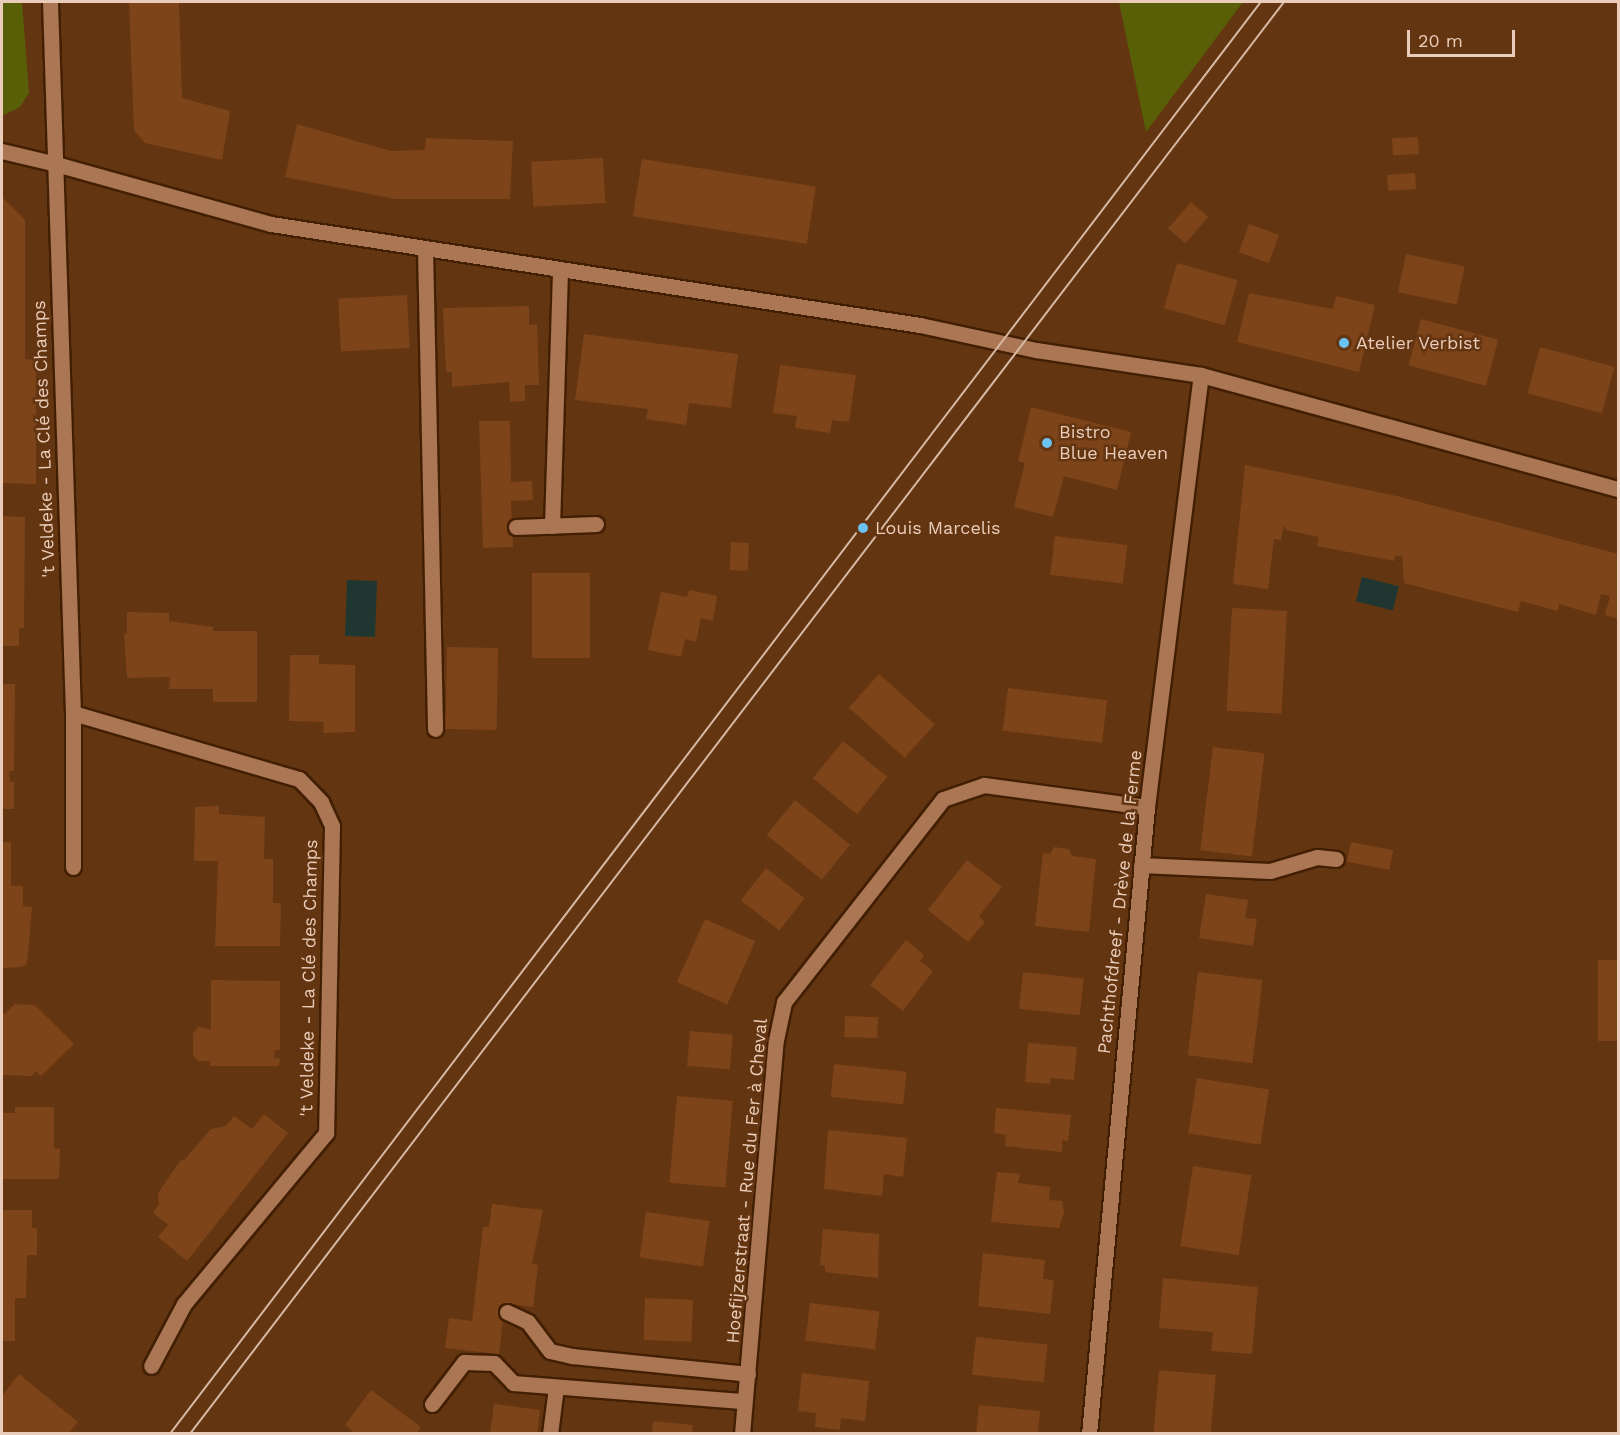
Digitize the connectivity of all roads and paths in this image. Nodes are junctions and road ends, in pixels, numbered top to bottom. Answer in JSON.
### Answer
{"nodes":[{"id":1,"x":51,"y":2,"type":"edge"},
{"id":2,"x":2,"y":152,"type":"edge"},
{"id":3,"x":56,"y":164,"type":"junction"},
{"id":4,"x":425,"y":248,"type":"junction"},
{"id":5,"x":560,"y":269,"type":"junction"},
{"id":6,"x":1201,"y":375,"type":"junction"},
{"id":7,"x":1618,"y":489,"type":"edge"},
{"id":8,"x":596,"y":524,"type":"dead end"},
{"id":9,"x":552,"y":526,"type":"junction"},
{"id":10,"x":516,"y":527,"type":"dead end"},
{"id":11,"x":73,"y":713,"type":"junction"},
{"id":12,"x":435,"y":729,"type":"dead end"},
{"id":13,"x":1147,"y":807,"type":"junction"},
{"id":14,"x":1336,"y":859,"type":"dead end"},
{"id":15,"x":1141,"y":865,"type":"junction"},
{"id":16,"x":73,"y":867,"type":"dead end"},
{"id":17,"x":507,"y":1312,"type":"dead end"},
{"id":18,"x":152,"y":1366,"type":"dead end"},
{"id":19,"x":748,"y":1374,"type":"junction"},
{"id":20,"x":556,"y":1387,"type":"junction"},
{"id":21,"x":744,"y":1401,"type":"junction"},
{"id":22,"x":432,"y":1404,"type":"dead end"},
{"id":23,"x":550,"y":1434,"type":"edge"},
{"id":24,"x":742,"y":1434,"type":"edge"},
{"id":25,"x":1089,"y":1434,"type":"edge"}],
"edges":[{"from":1,"to":3,"type":"street","name":"'t Veldeke - La Clé des Champs"},
{"from":2,"to":3,"type":"street"},
{"from":3,"to":4,"type":"street"},
{"from":3,"to":11,"type":"street","name":"'t Veldeke - La Clé des Champs"},
{"from":4,"to":5,"type":"street"},
{"from":4,"to":12,"type":"street"},
{"from":5,"to":6,"type":"street"},
{"from":5,"to":9,"type":"street"},
{"from":6,"to":7,"type":"street"},
{"from":6,"to":13,"type":"street","name":"Pachthofdreef - Drève de la Ferme"},
{"from":8,"to":9,"type":"street"},
{"from":9,"to":10,"type":"street"},
{"from":11,"to":16,"type":"street","name":"'t Veldeke - La Clé des Champs"},
{"from":11,"to":18,"type":"street","name":"'t Veldeke - La Clé des Champs"},
{"from":13,"to":15,"type":"street","name":"Pachthofdreef - Drève de la Ferme"},
{"from":13,"to":19,"type":"street","name":"Hoefijzerstraat - Rue du Fer à Cheval"},
{"from":14,"to":15,"type":"street"},
{"from":15,"to":25,"type":"street","name":"Pachthofdreef - Drève de la Ferme"},
{"from":17,"to":19,"type":"street"},
{"from":19,"to":21,"type":"street","name":"Hoefijzerstraat - Rue du Fer à Cheval"},
{"from":20,"to":21,"type":"street"},
{"from":20,"to":22,"type":"street"},
{"from":20,"to":23,"type":"street"},
{"from":21,"to":24,"type":"street","name":"Hoefijzerstraat - Rue du Fer à Cheval"}]}
